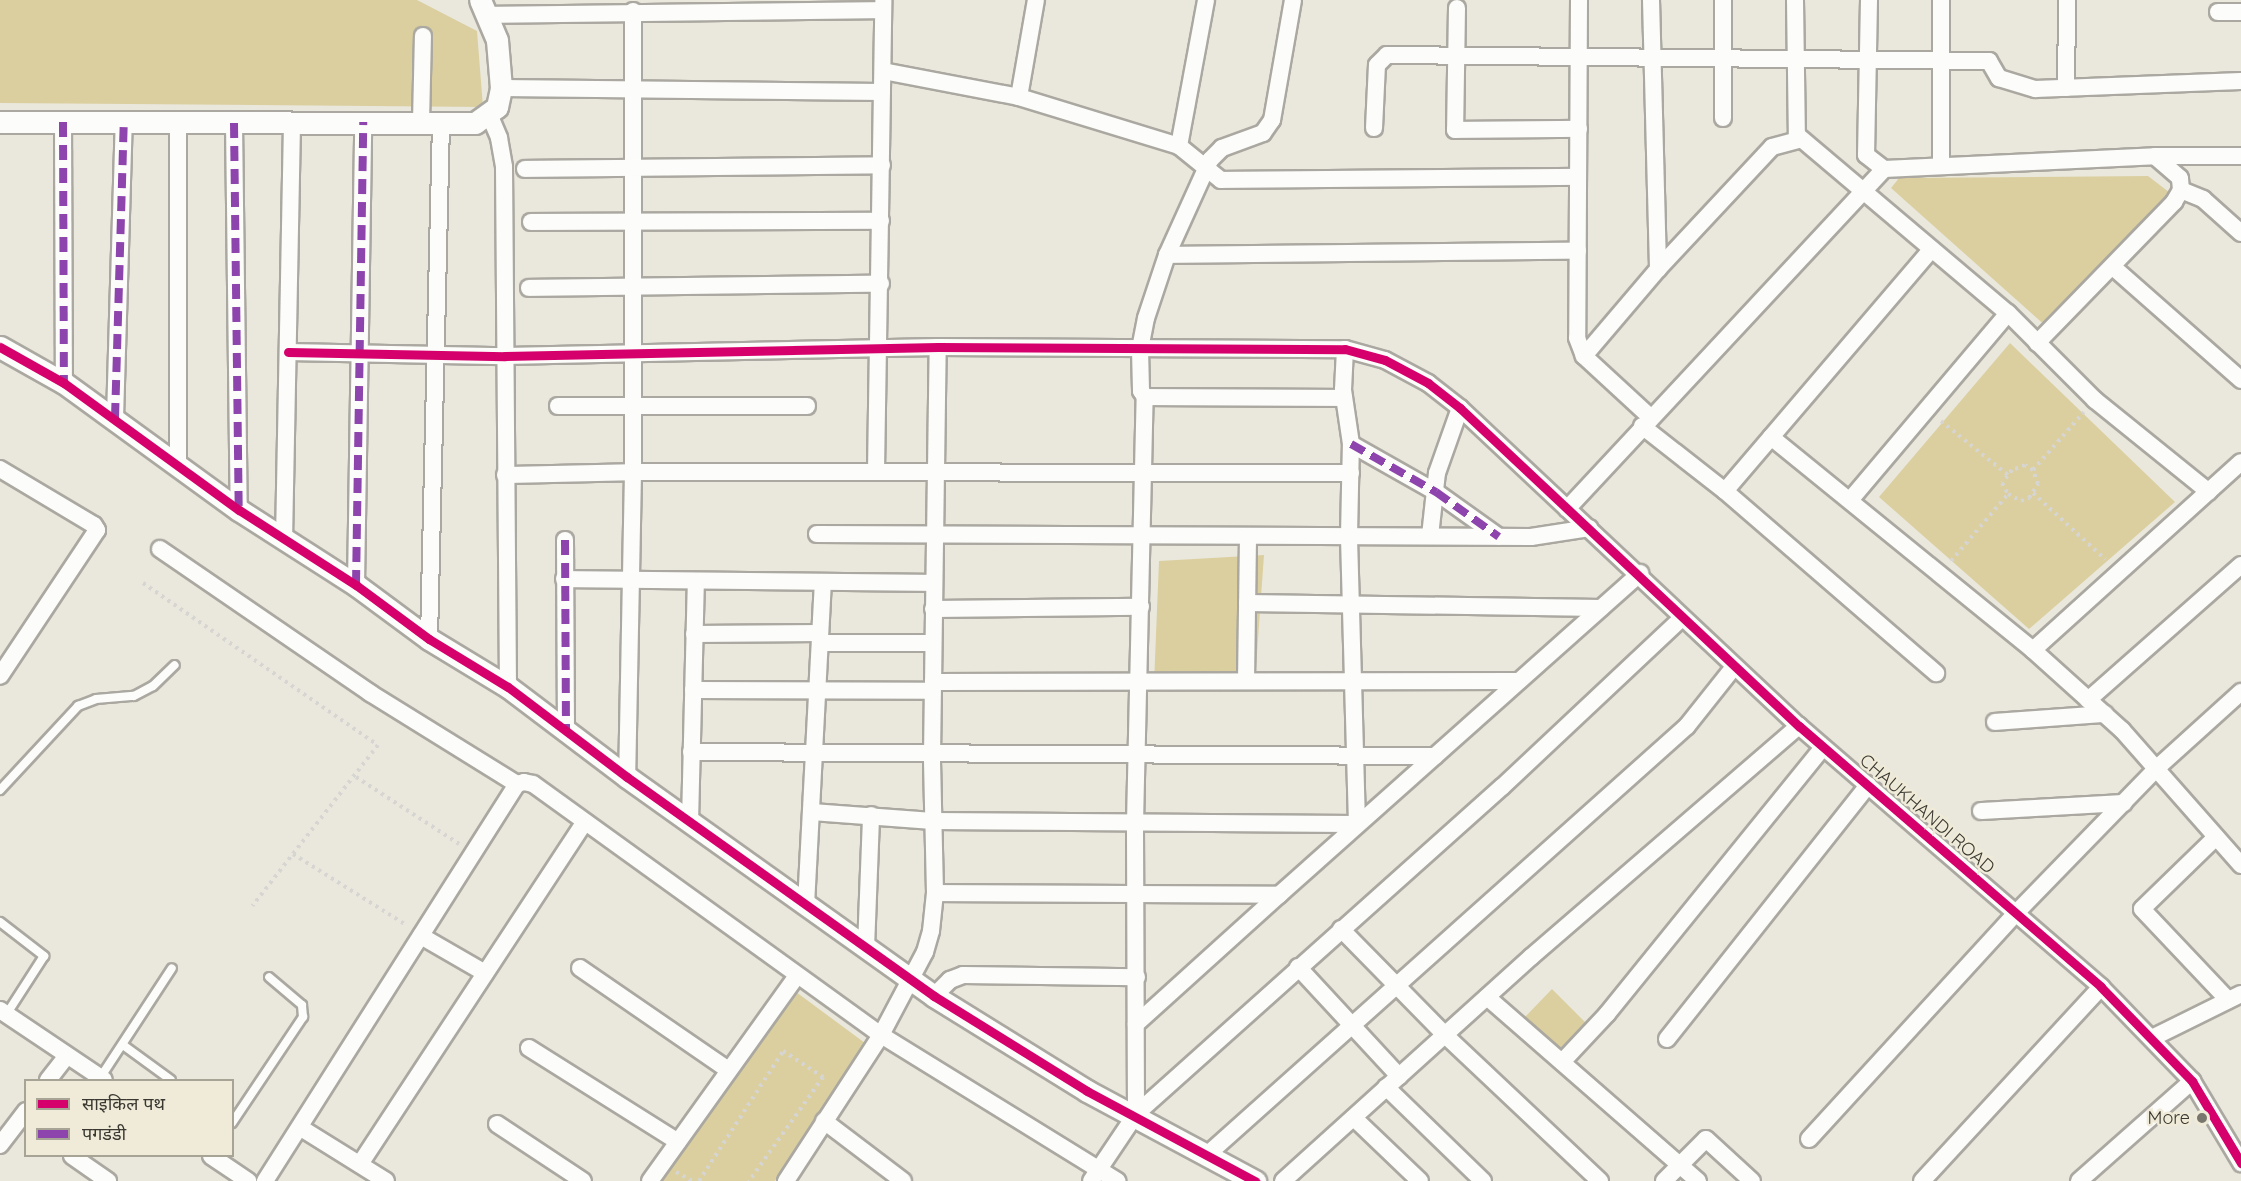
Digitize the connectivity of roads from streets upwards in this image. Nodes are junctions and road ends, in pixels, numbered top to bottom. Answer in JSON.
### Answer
{"nodes":[{"id":1,"x":1036,"y":0,"type":"edge"},
{"id":2,"x":1206,"y":0,"type":"edge"},
{"id":3,"x":1293,"y":0,"type":"edge"},
{"id":4,"x":1579,"y":0,"type":"edge"},
{"id":5,"x":1652,"y":0,"type":"edge"},
{"id":6,"x":1723,"y":0,"type":"edge"},
{"id":7,"x":1795,"y":0,"type":"edge"},
{"id":8,"x":1869,"y":0,"type":"edge"},
{"id":9,"x":1941,"y":0,"type":"edge"},
{"id":10,"x":2067,"y":0,"type":"edge"},
{"id":11,"x":793,"y":3,"type":"edge"},
{"id":12,"x":883,"y":5,"type":"edge"},
{"id":13,"x":483,"y":7,"type":"edge"},
{"id":14,"x":528,"y":7,"type":"edge"},
{"id":15,"x":1457,"y":8,"type":"dead end"},
{"id":16,"x":633,"y":11,"type":"junction"},
{"id":17,"x":2217,"y":12,"type":"dead end"},
{"id":18,"x":2241,"y":12,"type":"edge"},
{"id":19,"x":423,"y":36,"type":"dead end"},
{"id":20,"x":1456,"y":56,"type":"junction"},
{"id":21,"x":1580,"y":58,"type":"junction"},
{"id":22,"x":1651,"y":59,"type":"junction"},
{"id":23,"x":1723,"y":59,"type":"junction"},
{"id":24,"x":1794,"y":59,"type":"junction"},
{"id":25,"x":1868,"y":60,"type":"junction"},
{"id":26,"x":1939,"y":60,"type":"junction"},
{"id":27,"x":883,"y":71,"type":"junction"},
{"id":28,"x":2241,"y":81,"type":"edge"},
{"id":29,"x":501,"y":88,"type":"junction"},
{"id":30,"x":2066,"y":88,"type":"junction"},
{"id":31,"x":632,"y":90,"type":"junction"},
{"id":32,"x":882,"y":92,"type":"junction"},
{"id":33,"x":1019,"y":97,"type":"junction"},
{"id":34,"x":489,"y":114,"type":"junction"},
{"id":35,"x":1723,"y":118,"type":"dead end"},
{"id":36,"x":0,"y":122,"type":"edge"},
{"id":37,"x":63,"y":122,"type":"junction"},
{"id":38,"x":124,"y":122,"type":"junction"},
{"id":39,"x":363,"y":122,"type":"junction"},
{"id":40,"x":431,"y":122,"type":"junction"},
{"id":41,"x":178,"y":123,"type":"junction"},
{"id":42,"x":234,"y":123,"type":"junction"},
{"id":43,"x":292,"y":123,"type":"junction"},
{"id":44,"x":1374,"y":128,"type":"dead end"},
{"id":45,"x":1579,"y":129,"type":"junction"},
{"id":46,"x":1801,"y":139,"type":"junction"},
{"id":47,"x":1179,"y":146,"type":"junction"},
{"id":48,"x":2155,"y":156,"type":"junction"},
{"id":49,"x":2241,"y":156,"type":"edge"},
{"id":50,"x":882,"y":165,"type":"junction"},
{"id":51,"x":1941,"y":166,"type":"junction"},
{"id":52,"x":632,"y":168,"type":"junction"},
{"id":53,"x":525,"y":169,"type":"dead end"},
{"id":54,"x":1206,"y":169,"type":"junction"},
{"id":55,"x":1884,"y":169,"type":"junction"},
{"id":56,"x":1578,"y":177,"type":"junction"},
{"id":57,"x":1864,"y":190,"type":"junction"},
{"id":58,"x":2181,"y":190,"type":"junction"},
{"id":59,"x":881,"y":221,"type":"junction"},
{"id":60,"x":531,"y":222,"type":"dead end"},
{"id":61,"x":631,"y":222,"type":"junction"},
{"id":62,"x":2241,"y":233,"type":"edge"},
{"id":63,"x":1932,"y":249,"type":"junction"},
{"id":64,"x":1578,"y":252,"type":"junction"},
{"id":65,"x":1167,"y":255,"type":"junction"},
{"id":66,"x":2113,"y":267,"type":"junction"},
{"id":67,"x":1658,"y":269,"type":"junction"},
{"id":68,"x":881,"y":284,"type":"junction"},
{"id":69,"x":631,"y":286,"type":"junction"},
{"id":70,"x":530,"y":288,"type":"dead end"},
{"id":71,"x":2008,"y":314,"type":"junction"},
{"id":72,"x":2037,"y":343,"type":"junction"},
{"id":73,"x":938,"y":346,"type":"junction"},
{"id":74,"x":0,"y":347,"type":"edge"},
{"id":75,"x":880,"y":347,"type":"junction"},
{"id":76,"x":1140,"y":349,"type":"junction"},
{"id":77,"x":1345,"y":349,"type":"junction"},
{"id":78,"x":631,"y":351,"type":"junction"},
{"id":79,"x":288,"y":352,"type":"junction"},
{"id":80,"x":359,"y":353,"type":"junction"},
{"id":81,"x":434,"y":355,"type":"junction"},
{"id":82,"x":504,"y":356,"type":"junction"},
{"id":83,"x":1584,"y":356,"type":"junction"},
{"id":84,"x":2241,"y":380,"type":"edge"},
{"id":85,"x":64,"y":383,"type":"junction"},
{"id":86,"x":1145,"y":397,"type":"junction"},
{"id":87,"x":1344,"y":398,"type":"junction"},
{"id":88,"x":632,"y":404,"type":"junction"},
{"id":89,"x":558,"y":406,"type":"dead end"},
{"id":90,"x":807,"y":406,"type":"dead end"},
{"id":91,"x":1460,"y":408,"type":"junction"},
{"id":92,"x":115,"y":418,"type":"junction"},
{"id":93,"x":1646,"y":422,"type":"junction"},
{"id":94,"x":1771,"y":437,"type":"junction"},
{"id":95,"x":1351,"y":444,"type":"junction"},
{"id":96,"x":2241,"y":462,"type":"edge"},
{"id":97,"x":178,"y":464,"type":"junction"},
{"id":98,"x":0,"y":469,"type":"edge"},
{"id":99,"x":876,"y":471,"type":"junction"},
{"id":100,"x":934,"y":471,"type":"junction"},
{"id":101,"x":633,"y":472,"type":"junction"},
{"id":102,"x":1144,"y":472,"type":"junction"},
{"id":103,"x":1351,"y":473,"type":"junction"},
{"id":104,"x":505,"y":475,"type":"junction"},
{"id":105,"x":1725,"y":491,"type":"junction"},
{"id":106,"x":1436,"y":492,"type":"junction"},
{"id":107,"x":2209,"y":492,"type":"junction"},
{"id":108,"x":1851,"y":499,"type":"junction"},
{"id":109,"x":1567,"y":509,"type":"junction"},
{"id":110,"x":239,"y":510,"type":"junction"},
{"id":111,"x":1589,"y":528,"type":"junction"},
{"id":112,"x":817,"y":534,"type":"dead end"},
{"id":113,"x":934,"y":535,"type":"junction"},
{"id":114,"x":1143,"y":536,"type":"junction"},
{"id":115,"x":1248,"y":536,"type":"junction"},
{"id":116,"x":1349,"y":536,"type":"junction"},
{"id":117,"x":1430,"y":536,"type":"junction"},
{"id":118,"x":1499,"y":537,"type":"junction"},
{"id":119,"x":284,"y":540,"type":"junction"},
{"id":120,"x":565,"y":540,"type":"dead end"},
{"id":121,"x":160,"y":549,"type":"dead end"},
{"id":122,"x":2241,"y":566,"type":"edge"},
{"id":123,"x":1640,"y":573,"type":"junction"},
{"id":124,"x":564,"y":579,"type":"junction"},
{"id":125,"x":631,"y":580,"type":"junction"},
{"id":126,"x":696,"y":581,"type":"junction"},
{"id":127,"x":823,"y":582,"type":"junction"},
{"id":128,"x":933,"y":583,"type":"junction"},
{"id":129,"x":356,"y":585,"type":"junction"},
{"id":130,"x":1247,"y":603,"type":"junction"},
{"id":131,"x":1351,"y":605,"type":"junction"},
{"id":132,"x":1141,"y":608,"type":"junction"},
{"id":133,"x":1601,"y":608,"type":"junction"},
{"id":134,"x":933,"y":609,"type":"junction"},
{"id":135,"x":1681,"y":619,"type":"junction"},
{"id":136,"x":694,"y":634,"type":"junction"},
{"id":137,"x":820,"y":638,"type":"junction"},
{"id":138,"x":429,"y":639,"type":"junction"},
{"id":139,"x":933,"y":643,"type":"junction"},
{"id":140,"x":2033,"y":650,"type":"junction"},
{"id":141,"x":1734,"y":667,"type":"junction"},
{"id":142,"x":1936,"y":673,"type":"dead end"},
{"id":143,"x":0,"y":675,"type":"edge"},
{"id":144,"x":1246,"y":681,"type":"junction"},
{"id":145,"x":1353,"y":681,"type":"junction"},
{"id":146,"x":1519,"y":681,"type":"junction"},
{"id":147,"x":1138,"y":682,"type":"junction"},
{"id":148,"x":508,"y":687,"type":"junction"},
{"id":149,"x":932,"y":687,"type":"junction"},
{"id":150,"x":818,"y":689,"type":"junction"},
{"id":151,"x":693,"y":690,"type":"junction"},
{"id":152,"x":2088,"y":700,"type":"junction"},
{"id":153,"x":2238,"y":701,"type":"edge"},
{"id":154,"x":2105,"y":714,"type":"junction"},
{"id":155,"x":1995,"y":722,"type":"dead end"},
{"id":156,"x":1799,"y":726,"type":"junction"},
{"id":157,"x":566,"y":731,"type":"junction"},
{"id":158,"x":1823,"y":747,"type":"junction"},
{"id":159,"x":691,"y":752,"type":"junction"},
{"id":160,"x":816,"y":754,"type":"junction"},
{"id":161,"x":1137,"y":754,"type":"junction"},
{"id":162,"x":1355,"y":755,"type":"junction"},
{"id":163,"x":932,"y":756,"type":"junction"},
{"id":164,"x":1435,"y":756,"type":"junction"},
{"id":165,"x":2158,"y":767,"type":"junction"},
{"id":166,"x":627,"y":777,"type":"junction"},
{"id":167,"x":517,"y":784,"type":"junction"},
{"id":168,"x":1868,"y":786,"type":"junction"},
{"id":169,"x":2124,"y":802,"type":"junction"},
{"id":170,"x":1981,"y":811,"type":"dead end"},
{"id":171,"x":812,"y":812,"type":"junction"},
{"id":172,"x":871,"y":815,"type":"junction"},
{"id":173,"x":933,"y":821,"type":"junction"},
{"id":174,"x":690,"y":822,"type":"junction"},
{"id":175,"x":584,"y":823,"type":"junction"},
{"id":176,"x":1135,"y":823,"type":"junction"},
{"id":177,"x":1357,"y":824,"type":"junction"},
{"id":178,"x":2216,"y":837,"type":"junction"},
{"id":179,"x":2241,"y":865,"type":"edge"},
{"id":180,"x":935,"y":893,"type":"junction"},
{"id":181,"x":1279,"y":895,"type":"junction"},
{"id":182,"x":1138,"y":897,"type":"junction"},
{"id":183,"x":806,"y":905,"type":"junction"},
{"id":184,"x":2016,"y":913,"type":"junction"},
{"id":185,"x":1341,"y":929,"type":"junction"},
{"id":186,"x":421,"y":936,"type":"junction"},
{"id":187,"x":866,"y":948,"type":"junction"},
{"id":188,"x":580,"y":968,"type":"dead end"},
{"id":189,"x":1298,"y":968,"type":"junction"},
{"id":190,"x":485,"y":973,"type":"junction"},
{"id":191,"x":797,"y":976,"type":"junction"},
{"id":192,"x":1137,"y":977,"type":"junction"},
{"id":193,"x":909,"y":979,"type":"junction"},
{"id":194,"x":1396,"y":985,"type":"junction"},
{"id":195,"x":2101,"y":987,"type":"junction"},
{"id":196,"x":934,"y":996,"type":"junction"},
{"id":197,"x":1487,"y":997,"type":"junction"},
{"id":198,"x":2235,"y":997,"type":"edge"},
{"id":199,"x":2,"y":1016,"type":"edge"},
{"id":200,"x":1136,"y":1024,"type":"junction"},
{"id":201,"x":1352,"y":1026,"type":"junction"},
{"id":202,"x":881,"y":1035,"type":"junction"},
{"id":203,"x":1445,"y":1035,"type":"junction"},
{"id":204,"x":2154,"y":1037,"type":"junction"},
{"id":205,"x":1667,"y":1039,"type":"dead end"},
{"id":206,"x":529,"y":1048,"type":"dead end"},
{"id":207,"x":66,"y":1057,"type":"junction"},
{"id":208,"x":1562,"y":1062,"type":"junction"},
{"id":209,"x":727,"y":1069,"type":"junction"},
{"id":210,"x":1399,"y":1076,"type":"junction"},
{"id":211,"x":49,"y":1079,"type":"edge"},
{"id":212,"x":102,"y":1079,"type":"edge"},
{"id":213,"x":2192,"y":1081,"type":"junction"},
{"id":214,"x":1386,"y":1087,"type":"junction"},
{"id":215,"x":1136,"y":1114,"type":"junction"},
{"id":216,"x":24,"y":1117,"type":"edge"},
{"id":217,"x":1354,"y":1118,"type":"junction"},
{"id":218,"x":824,"y":1121,"type":"junction"},
{"id":219,"x":497,"y":1124,"type":"dead end"},
{"id":220,"x":301,"y":1128,"type":"junction"},
{"id":221,"x":1809,"y":1139,"type":"dead end"},
{"id":222,"x":678,"y":1142,"type":"junction"},
{"id":223,"x":0,"y":1145,"type":"edge"},
{"id":224,"x":1208,"y":1155,"type":"junction"},
{"id":225,"x":75,"y":1157,"type":"edge"},
{"id":226,"x":212,"y":1157,"type":"edge"},
{"id":227,"x":2241,"y":1163,"type":"edge"},
{"id":228,"x":360,"y":1164,"type":"junction"},
{"id":229,"x":1680,"y":1164,"type":"junction"},
{"id":230,"x":1095,"y":1175,"type":"edge"},
{"id":231,"x":108,"y":1181,"type":"edge"},
{"id":232,"x":248,"y":1181,"type":"edge"},
{"id":233,"x":265,"y":1181,"type":"edge"},
{"id":234,"x":386,"y":1181,"type":"edge"},
{"id":235,"x":583,"y":1181,"type":"edge"},
{"id":236,"x":650,"y":1181,"type":"edge"},
{"id":237,"x":786,"y":1181,"type":"edge"},
{"id":238,"x":903,"y":1181,"type":"edge"},
{"id":239,"x":1117,"y":1181,"type":"edge"},
{"id":240,"x":1255,"y":1181,"type":"edge"},
{"id":241,"x":1283,"y":1181,"type":"edge"},
{"id":242,"x":1420,"y":1181,"type":"edge"},
{"id":243,"x":1483,"y":1181,"type":"edge"},
{"id":244,"x":1600,"y":1181,"type":"edge"},
{"id":245,"x":1664,"y":1181,"type":"edge"},
{"id":246,"x":1698,"y":1181,"type":"edge"},
{"id":247,"x":1752,"y":1181,"type":"edge"},
{"id":248,"x":1923,"y":1181,"type":"edge"},
{"id":249,"x":2079,"y":1181,"type":"edge"}],
"edges":[{"from":1,"to":33,"type":"street"},
{"from":2,"to":47,"type":"street"},
{"from":3,"to":54,"type":"street"},
{"from":4,"to":21,"type":"street"},
{"from":5,"to":22,"type":"street"},
{"from":6,"to":23,"type":"street"},
{"from":7,"to":24,"type":"street"},
{"from":8,"to":25,"type":"street"},
{"from":9,"to":26,"type":"street"},
{"from":10,"to":30,"type":"street"},
{"from":11,"to":12,"type":"street"},
{"from":11,"to":16,"type":"street"},
{"from":12,"to":27,"type":"street"},
{"from":13,"to":14,"type":"street"},
{"from":13,"to":29,"type":"street"},
{"from":14,"to":16,"type":"street"},
{"from":15,"to":20,"type":"street"},
{"from":16,"to":31,"type":"street"},
{"from":17,"to":18,"type":"street"},
{"from":19,"to":40,"type":"street"},
{"from":20,"to":21,"type":"street"},
{"from":20,"to":44,"type":"street"},
{"from":20,"to":45,"type":"street"},
{"from":21,"to":22,"type":"street"},
{"from":21,"to":45,"type":"street"},
{"from":22,"to":23,"type":"street"},
{"from":22,"to":67,"type":"street"},
{"from":23,"to":24,"type":"street"},
{"from":23,"to":35,"type":"street"},
{"from":24,"to":25,"type":"street"},
{"from":24,"to":46,"type":"street"},
{"from":25,"to":26,"type":"street"},
{"from":25,"to":55,"type":"street"},
{"from":26,"to":30,"type":"street"},
{"from":26,"to":51,"type":"street"},
{"from":27,"to":32,"type":"street"},
{"from":27,"to":33,"type":"street"},
{"from":28,"to":30,"type":"street"},
{"from":29,"to":31,"type":"street"},
{"from":29,"to":34,"type":"street"},
{"from":31,"to":32,"type":"street"},
{"from":31,"to":52,"type":"street"},
{"from":32,"to":50,"type":"street"},
{"from":33,"to":47,"type":"street"},
{"from":34,"to":40,"type":"street"},
{"from":34,"to":82,"type":"street"},
{"from":36,"to":37,"type":"street"},
{"from":37,"to":38,"type":"street"},
{"from":37,"to":85,"type":"street"},
{"from":38,"to":41,"type":"street"},
{"from":38,"to":92,"type":"street"},
{"from":39,"to":40,"type":"street"},
{"from":39,"to":43,"type":"street"},
{"from":39,"to":80,"type":"street"},
{"from":40,"to":81,"type":"street"},
{"from":41,"to":42,"type":"street"},
{"from":41,"to":97,"type":"street"},
{"from":42,"to":43,"type":"street"},
{"from":42,"to":110,"type":"street"},
{"from":43,"to":79,"type":"street"},
{"from":45,"to":56,"type":"street"},
{"from":46,"to":57,"type":"street"},
{"from":46,"to":67,"type":"street"},
{"from":47,"to":54,"type":"street"},
{"from":48,"to":49,"type":"street"},
{"from":48,"to":51,"type":"street"},
{"from":48,"to":58,"type":"street"},
{"from":50,"to":52,"type":"street"},
{"from":50,"to":59,"type":"street"},
{"from":51,"to":55,"type":"street"},
{"from":52,"to":53,"type":"street"},
{"from":52,"to":61,"type":"street"},
{"from":54,"to":56,"type":"street"},
{"from":54,"to":65,"type":"street"},
{"from":55,"to":57,"type":"street"},
{"from":56,"to":64,"type":"street"},
{"from":57,"to":63,"type":"street"},
{"from":57,"to":93,"type":"street"},
{"from":58,"to":62,"type":"street"},
{"from":58,"to":66,"type":"street"},
{"from":59,"to":61,"type":"street"},
{"from":59,"to":68,"type":"street"},
{"from":60,"to":61,"type":"street"},
{"from":61,"to":69,"type":"street"},
{"from":63,"to":71,"type":"street"},
{"from":63,"to":94,"type":"street"},
{"from":64,"to":65,"type":"street"},
{"from":64,"to":83,"type":"street"},
{"from":65,"to":76,"type":"street"},
{"from":66,"to":72,"type":"street"},
{"from":66,"to":84,"type":"street"},
{"from":67,"to":83,"type":"street"},
{"from":68,"to":69,"type":"street"},
{"from":68,"to":75,"type":"street"},
{"from":69,"to":70,"type":"street"},
{"from":69,"to":78,"type":"street"},
{"from":71,"to":72,"type":"street"},
{"from":71,"to":108,"type":"street"},
{"from":72,"to":107,"type":"street"},
{"from":73,"to":75,"type":"street","name":"CHAUKHANDI ROAD"},
{"from":73,"to":76,"type":"street","name":"CHAUKHANDI ROAD"},
{"from":73,"to":100,"type":"street"},
{"from":74,"to":85,"type":"street"},
{"from":75,"to":78,"type":"street","name":"CHAUKHANDI ROAD"},
{"from":75,"to":99,"type":"street"},
{"from":76,"to":77,"type":"street","name":"CHAUKHANDI ROAD"},
{"from":76,"to":86,"type":"street"},
{"from":77,"to":87,"type":"street"},
{"from":77,"to":91,"type":"street","name":"CHAUKHANDI ROAD"},
{"from":78,"to":82,"type":"street","name":"CHAUKHANDI ROAD"},
{"from":78,"to":88,"type":"street"},
{"from":79,"to":80,"type":"street","name":"CHAUKHANDI ROAD"},
{"from":79,"to":119,"type":"street"},
{"from":80,"to":81,"type":"street","name":"CHAUKHANDI ROAD"},
{"from":80,"to":129,"type":"street"},
{"from":81,"to":82,"type":"street","name":"CHAUKHANDI ROAD"},
{"from":81,"to":138,"type":"street"},
{"from":82,"to":104,"type":"street"},
{"from":83,"to":93,"type":"street"},
{"from":85,"to":92,"type":"street"},
{"from":86,"to":87,"type":"street"},
{"from":86,"to":102,"type":"street"},
{"from":87,"to":95,"type":"street"},
{"from":88,"to":89,"type":"street"},
{"from":88,"to":90,"type":"street"},
{"from":88,"to":101,"type":"street"},
{"from":91,"to":106,"type":"street"},
{"from":91,"to":109,"type":"street","name":"CHAUKHANDI ROAD"},
{"from":92,"to":97,"type":"street"},
{"from":93,"to":105,"type":"street"},
{"from":93,"to":109,"type":"street"},
{"from":94,"to":105,"type":"street"},
{"from":94,"to":108,"type":"street"},
{"from":95,"to":103,"type":"street"},
{"from":95,"to":106,"type":"street"},
{"from":96,"to":107,"type":"street"},
{"from":97,"to":110,"type":"street"},
{"from":98,"to":143,"type":"street"},
{"from":99,"to":100,"type":"street"},
{"from":99,"to":101,"type":"street"},
{"from":100,"to":102,"type":"street"},
{"from":100,"to":113,"type":"street"},
{"from":101,"to":104,"type":"street"},
{"from":101,"to":125,"type":"street"},
{"from":102,"to":103,"type":"street"},
{"from":102,"to":114,"type":"street"},
{"from":103,"to":116,"type":"street"},
{"from":104,"to":148,"type":"street"},
{"from":105,"to":142,"type":"street"},
{"from":106,"to":117,"type":"street"},
{"from":106,"to":118,"type":"street"},
{"from":107,"to":140,"type":"street"},
{"from":108,"to":140,"type":"street"},
{"from":109,"to":111,"type":"street","name":"CHAUKHANDI ROAD"},
{"from":110,"to":119,"type":"street"},
{"from":111,"to":118,"type":"street"},
{"from":111,"to":123,"type":"street","name":"CHAUKHANDI ROAD"},
{"from":112,"to":113,"type":"street"},
{"from":113,"to":114,"type":"street"},
{"from":113,"to":128,"type":"street"},
{"from":114,"to":115,"type":"street"},
{"from":114,"to":132,"type":"street"},
{"from":115,"to":116,"type":"street"},
{"from":115,"to":130,"type":"street"},
{"from":116,"to":117,"type":"street"},
{"from":116,"to":131,"type":"street"},
{"from":117,"to":118,"type":"street"},
{"from":119,"to":129,"type":"street"},
{"from":120,"to":124,"type":"street"},
{"from":121,"to":167,"type":"street"},
{"from":122,"to":152,"type":"street"},
{"from":123,"to":133,"type":"street"},
{"from":123,"to":135,"type":"street","name":"CHAUKHANDI ROAD"},
{"from":124,"to":125,"type":"street"},
{"from":124,"to":157,"type":"street"},
{"from":125,"to":126,"type":"street"},
{"from":125,"to":166,"type":"street"},
{"from":126,"to":127,"type":"street"},
{"from":126,"to":136,"type":"street"},
{"from":127,"to":128,"type":"street"},
{"from":127,"to":137,"type":"street"},
{"from":128,"to":134,"type":"street"},
{"from":129,"to":138,"type":"street"},
{"from":130,"to":131,"type":"street"},
{"from":130,"to":144,"type":"street"},
{"from":131,"to":133,"type":"street"},
{"from":131,"to":145,"type":"street"},
{"from":132,"to":134,"type":"street"},
{"from":132,"to":147,"type":"street"},
{"from":133,"to":146,"type":"street"},
{"from":134,"to":139,"type":"street"},
{"from":135,"to":141,"type":"street","name":"CHAUKHANDI ROAD"},
{"from":135,"to":185,"type":"street"},
{"from":136,"to":137,"type":"street"},
{"from":136,"to":151,"type":"street"},
{"from":137,"to":139,"type":"street"},
{"from":137,"to":150,"type":"street"},
{"from":138,"to":148,"type":"street"},
{"from":139,"to":149,"type":"street"},
{"from":140,"to":152,"type":"street"},
{"from":141,"to":156,"type":"street","name":"CHAUKHANDI ROAD"},
{"from":141,"to":194,"type":"street"},
{"from":144,"to":145,"type":"street"},
{"from":144,"to":147,"type":"street"},
{"from":145,"to":146,"type":"street"},
{"from":145,"to":162,"type":"street"},
{"from":146,"to":164,"type":"street"},
{"from":147,"to":149,"type":"street"},
{"from":147,"to":161,"type":"street"},
{"from":148,"to":157,"type":"street"},
{"from":149,"to":150,"type":"street"},
{"from":149,"to":163,"type":"street"},
{"from":150,"to":151,"type":"street"},
{"from":150,"to":160,"type":"street"},
{"from":151,"to":159,"type":"street"},
{"from":152,"to":154,"type":"street"},
{"from":153,"to":165,"type":"street"},
{"from":154,"to":155,"type":"street"},
{"from":154,"to":165,"type":"street"},
{"from":156,"to":158,"type":"street","name":"CHAUKHANDI ROAD"},
{"from":156,"to":197,"type":"street"},
{"from":157,"to":166,"type":"street"},
{"from":158,"to":168,"type":"street","name":"CHAUKHANDI ROAD"},
{"from":158,"to":208,"type":"street"},
{"from":159,"to":160,"type":"street"},
{"from":159,"to":174,"type":"street"},
{"from":160,"to":163,"type":"street"},
{"from":160,"to":171,"type":"street"},
{"from":161,"to":162,"type":"street"},
{"from":161,"to":163,"type":"street"},
{"from":161,"to":176,"type":"street"},
{"from":162,"to":164,"type":"street"},
{"from":162,"to":177,"type":"street"},
{"from":163,"to":173,"type":"street"},
{"from":164,"to":177,"type":"street"},
{"from":165,"to":169,"type":"street"},
{"from":165,"to":178,"type":"street"},
{"from":166,"to":174,"type":"street"},
{"from":167,"to":175,"type":"street"},
{"from":167,"to":186,"type":"street"},
{"from":168,"to":184,"type":"street","name":"CHAUKHANDI ROAD"},
{"from":168,"to":205,"type":"street"},
{"from":169,"to":170,"type":"street"},
{"from":169,"to":184,"type":"street"},
{"from":171,"to":172,"type":"street"},
{"from":171,"to":183,"type":"street"},
{"from":172,"to":173,"type":"street"},
{"from":172,"to":187,"type":"street"},
{"from":173,"to":176,"type":"street"},
{"from":173,"to":180,"type":"street"},
{"from":174,"to":183,"type":"street"},
{"from":175,"to":190,"type":"street"},
{"from":175,"to":191,"type":"street"},
{"from":176,"to":177,"type":"street"},
{"from":176,"to":182,"type":"street"},
{"from":177,"to":181,"type":"street"},
{"from":178,"to":179,"type":"street"},
{"from":178,"to":198,"type":"street"},
{"from":180,"to":182,"type":"street"},
{"from":180,"to":193,"type":"street"},
{"from":181,"to":182,"type":"street"},
{"from":181,"to":200,"type":"street"},
{"from":182,"to":192,"type":"street"},
{"from":183,"to":187,"type":"street"},
{"from":184,"to":195,"type":"street","name":"CHAUKHANDI ROAD"},
{"from":184,"to":221,"type":"street"},
{"from":185,"to":189,"type":"street"},
{"from":185,"to":194,"type":"street"},
{"from":186,"to":190,"type":"street"},
{"from":186,"to":220,"type":"street"},
{"from":187,"to":193,"type":"street"},
{"from":188,"to":209,"type":"street"},
{"from":189,"to":201,"type":"street"},
{"from":189,"to":215,"type":"street"},
{"from":190,"to":228,"type":"street"},
{"from":191,"to":202,"type":"street"},
{"from":191,"to":209,"type":"street"},
{"from":192,"to":196,"type":"street"},
{"from":192,"to":200,"type":"street"},
{"from":193,"to":196,"type":"street"},
{"from":193,"to":202,"type":"street"},
{"from":194,"to":201,"type":"street"},
{"from":194,"to":203,"type":"street"},
{"from":195,"to":204,"type":"street","name":"CHAUKHANDI ROAD"},
{"from":195,"to":248,"type":"street"},
{"from":196,"to":215,"type":"street"},
{"from":197,"to":203,"type":"street"},
{"from":197,"to":208,"type":"street"},
{"from":198,"to":204,"type":"street"},
{"from":199,"to":207,"type":"street"},
{"from":200,"to":215,"type":"street"},
{"from":201,"to":210,"type":"street"},
{"from":201,"to":224,"type":"street"},
{"from":202,"to":218,"type":"street"},
{"from":202,"to":230,"type":"street"},
{"from":203,"to":210,"type":"street"},
{"from":203,"to":244,"type":"street"},
{"from":204,"to":213,"type":"street","name":"CHAUKHANDI ROAD"},
{"from":206,"to":222,"type":"street"},
{"from":207,"to":211,"type":"street"},
{"from":207,"to":212,"type":"street"},
{"from":208,"to":229,"type":"street"},
{"from":209,"to":222,"type":"street"},
{"from":210,"to":214,"type":"street"},
{"from":213,"to":227,"type":"street","name":"CHAUKHANDI ROAD"},
{"from":213,"to":249,"type":"street"},
{"from":214,"to":217,"type":"street"},
{"from":214,"to":243,"type":"street"},
{"from":215,"to":224,"type":"street"},
{"from":215,"to":230,"type":"street"},
{"from":216,"to":223,"type":"street"},
{"from":217,"to":241,"type":"street"},
{"from":217,"to":242,"type":"street"},
{"from":218,"to":237,"type":"street"},
{"from":218,"to":238,"type":"street"},
{"from":219,"to":235,"type":"street"},
{"from":220,"to":228,"type":"street"},
{"from":220,"to":233,"type":"street"},
{"from":222,"to":236,"type":"street"},
{"from":224,"to":240,"type":"street"},
{"from":225,"to":231,"type":"street"},
{"from":226,"to":232,"type":"street"},
{"from":228,"to":234,"type":"street"},
{"from":229,"to":245,"type":"street"},
{"from":229,"to":246,"type":"street"},
{"from":229,"to":247,"type":"street"},
{"from":230,"to":239,"type":"street"}]}
